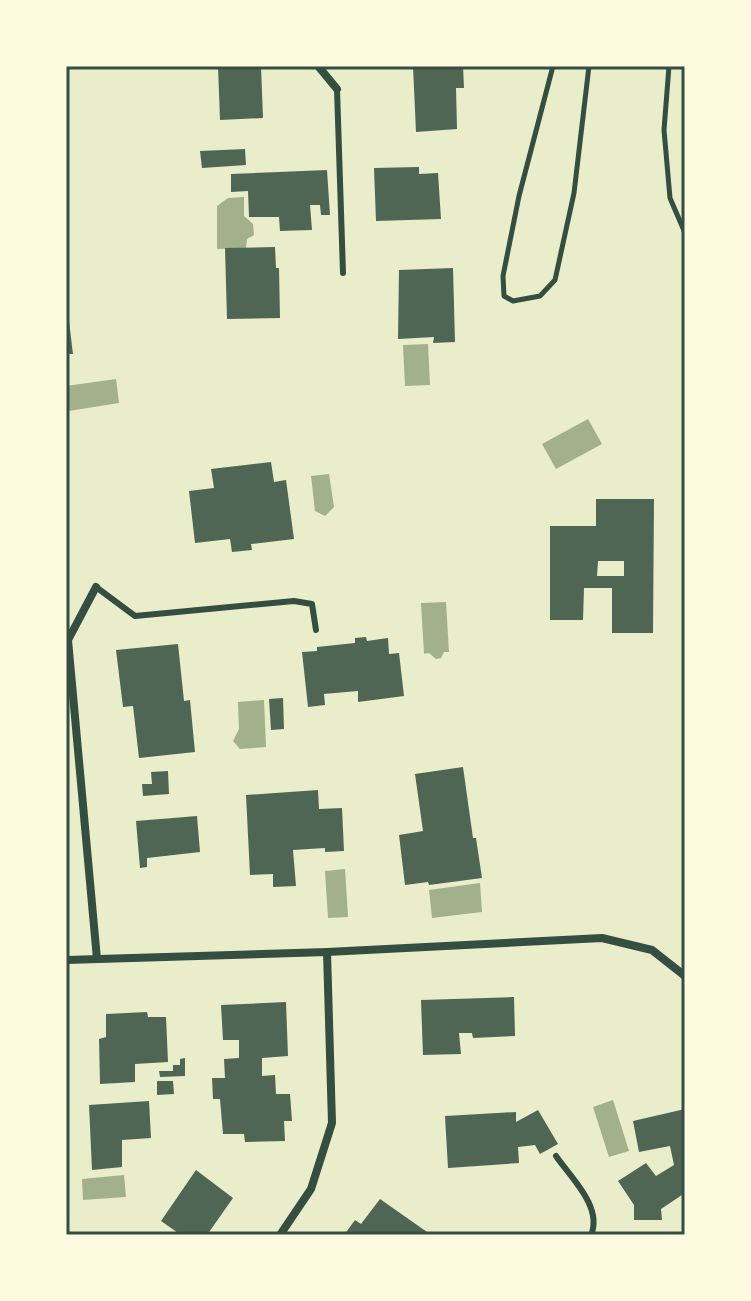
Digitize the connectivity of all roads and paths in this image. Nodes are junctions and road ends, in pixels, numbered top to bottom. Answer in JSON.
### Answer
{"nodes":[{"id":1,"x":318,"y":66,"type":"edge"},
{"id":2,"x":553,"y":66,"type":"edge"},
{"id":3,"x":589,"y":66,"type":"edge"},
{"id":4,"x":669,"y":66,"type":"edge"},
{"id":5,"x":337,"y":89,"type":"joint"},
{"id":6,"x":685,"y":233,"type":"edge"},
{"id":7,"x":343,"y":273,"type":"dead end"},
{"id":8,"x":96,"y":587,"type":"joint"},
{"id":9,"x":316,"y":630,"type":"dead end"},
{"id":10,"x":327,"y":952,"type":"junction"},
{"id":11,"x":97,"y":959,"type":"junction"},
{"id":12,"x":66,"y":960,"type":"edge"},
{"id":13,"x":685,"y":976,"type":"edge"},
{"id":14,"x":556,"y":1156,"type":"dead end"},
{"id":15,"x":280,"y":1235,"type":"edge"},
{"id":16,"x":591,"y":1235,"type":"edge"}],
"edges":[{"from":1,"to":5,"type":"street"},
{"from":2,"to":3,"type":"path"},
{"from":4,"to":6,"type":"path"},
{"from":5,"to":7,"type":"lane"},
{"from":8,"to":9,"type":"lane"},
{"from":8,"to":11,"type":"street"},
{"from":10,"to":11,"type":"street"},
{"from":10,"to":13,"type":"street"},
{"from":10,"to":15,"type":"street"},
{"from":11,"to":12,"type":"street"},
{"from":14,"to":16,"type":"lane"}]}
